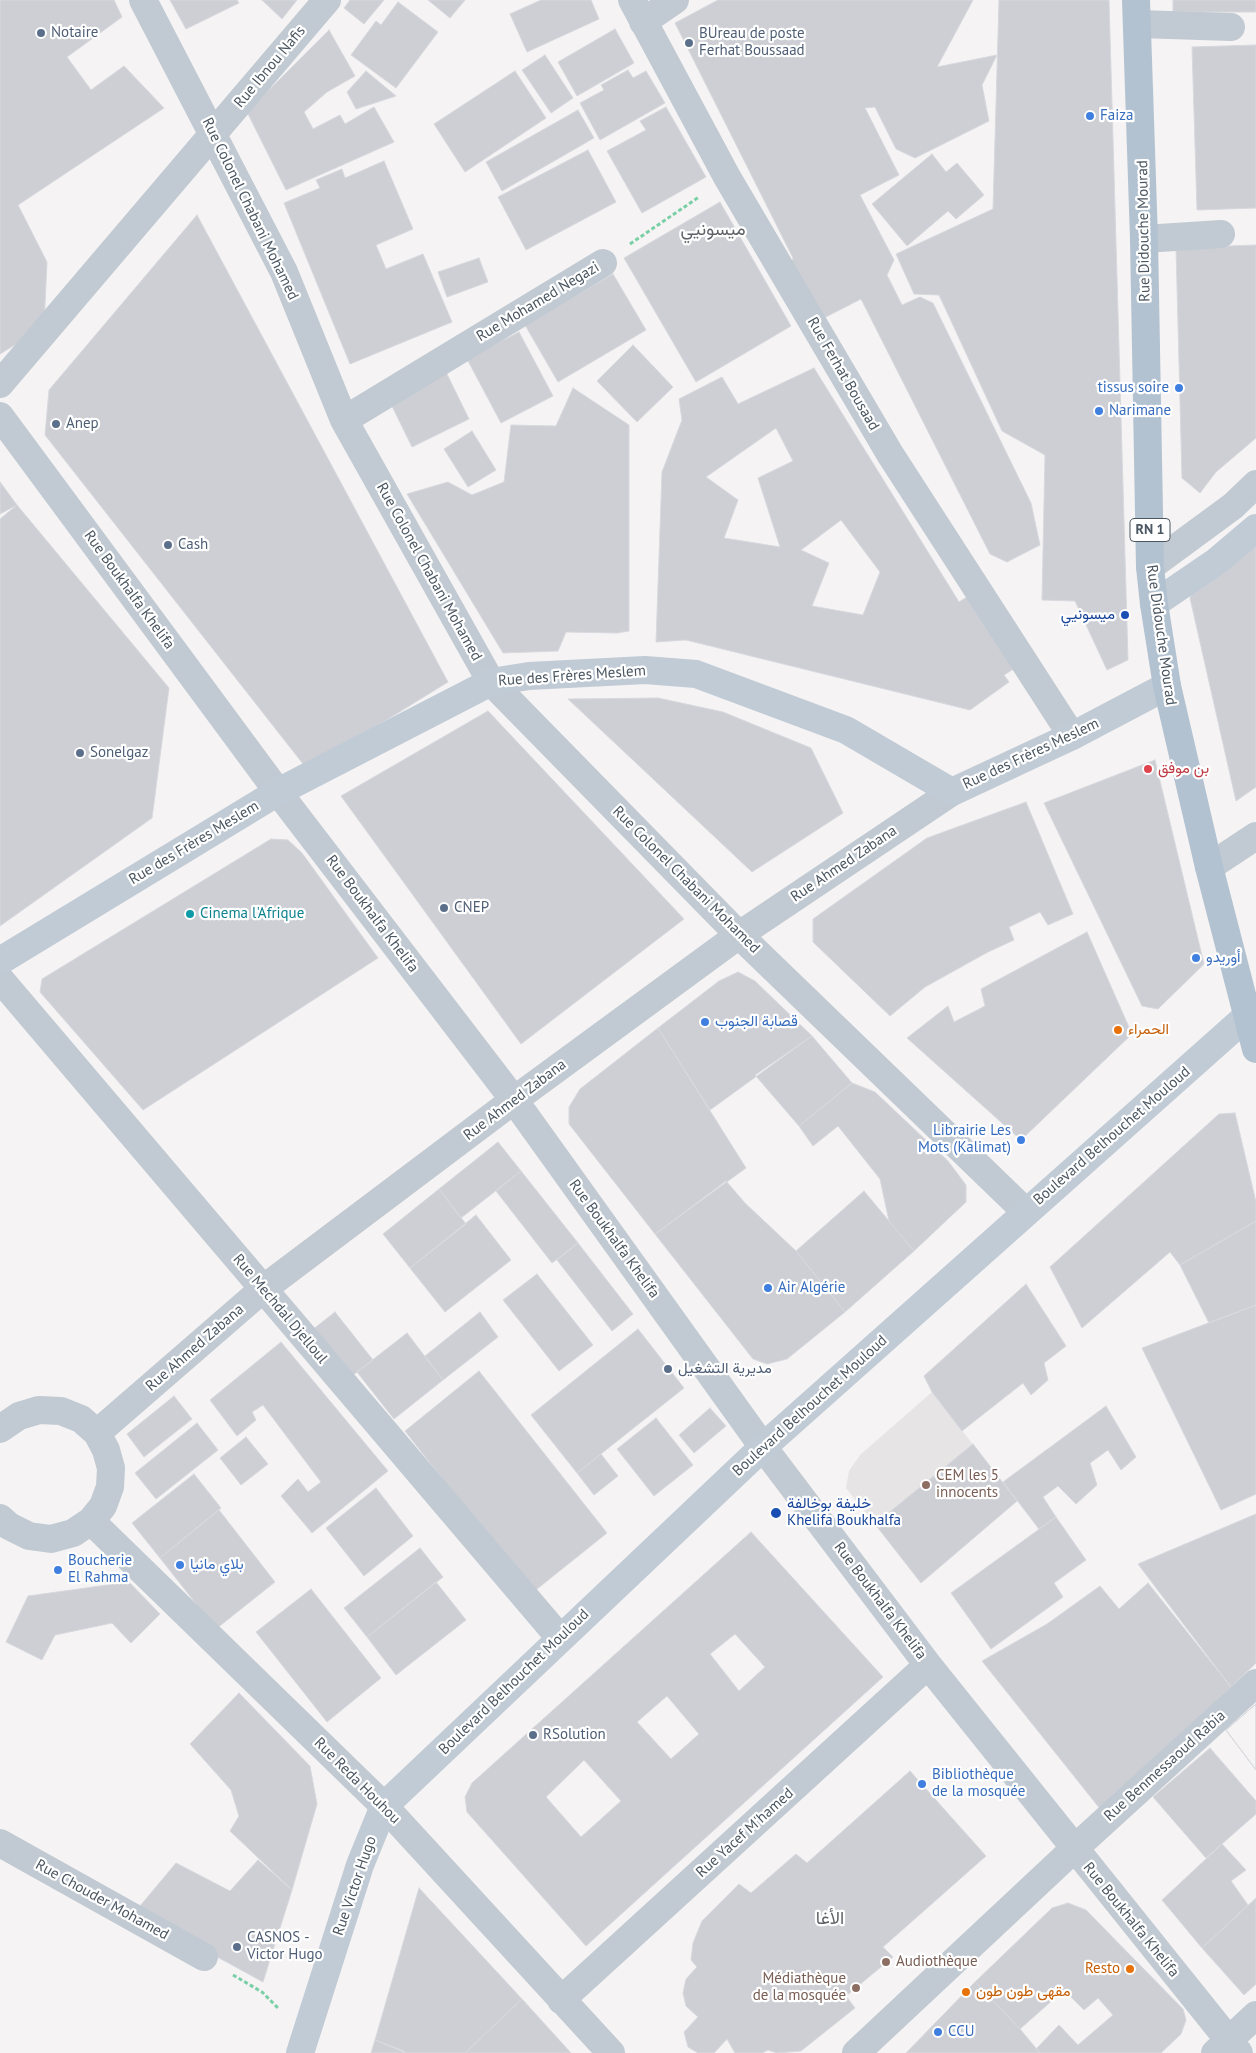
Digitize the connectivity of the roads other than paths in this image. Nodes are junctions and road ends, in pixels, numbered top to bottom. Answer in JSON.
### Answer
{"nodes":[{"id":1,"x":143,"y":0,"type":"edge"},
{"id":2,"x":327,"y":0,"type":"edge"},
{"id":3,"x":675,"y":0,"type":"edge"},
{"id":4,"x":638,"y":11,"type":"edge"},
{"id":5,"x":1137,"y":12,"type":"edge"},
{"id":6,"x":1232,"y":27,"type":"dead end"},
{"id":7,"x":214,"y":134,"type":"junction"},
{"id":8,"x":1221,"y":234,"type":"dead end"},
{"id":9,"x":1144,"y":239,"type":"junction"},
{"id":10,"x":603,"y":263,"type":"road end"},
{"id":11,"x":0,"y":384,"type":"edge"},
{"id":12,"x":0,"y":416,"type":"edge"},
{"id":13,"x":344,"y":420,"type":"junction"},
{"id":14,"x":1256,"y":484,"type":"edge"},
{"id":15,"x":1256,"y":528,"type":"edge"},
{"id":16,"x":1150,"y":566,"type":"junction"},
{"id":17,"x":1154,"y":604,"type":"junction"},
{"id":18,"x":491,"y":682,"type":"junction"},
{"id":19,"x":1167,"y":686,"type":"junction"},
{"id":20,"x":1072,"y":736,"type":"junction"},
{"id":21,"x":278,"y":792,"type":"junction"},
{"id":22,"x":952,"y":792,"type":"junction"},
{"id":23,"x":1256,"y":836,"type":"edge"},
{"id":24,"x":1209,"y":867,"type":"junction"},
{"id":25,"x":740,"y":935,"type":"junction"},
{"id":26,"x":0,"y":961,"type":"edge"},
{"id":27,"x":0,"y":979,"type":"edge"},
{"id":28,"x":1246,"y":1017,"type":"junction"},
{"id":29,"x":1256,"y":1049,"type":"edge"},
{"id":30,"x":514,"y":1100,"type":"junction"},
{"id":31,"x":1026,"y":1212,"type":"junction"},
{"id":32,"x":263,"y":1289,"type":"junction"},
{"id":33,"x":0,"y":1428,"type":"edge"},
{"id":34,"x":97,"y":1433,"type":"junction"},
{"id":35,"x":763,"y":1447,"type":"junction"},
{"id":36,"x":91,"y":1521,"type":"junction"},
{"id":37,"x":3,"y":1528,"type":"edge"},
{"id":38,"x":560,"y":1638,"type":"junction"},
{"id":39,"x":928,"y":1665,"type":"junction"},
{"id":40,"x":1256,"y":1683,"type":"edge"},
{"id":41,"x":384,"y":1806,"type":"junction"},
{"id":42,"x":0,"y":1843,"type":"edge"},
{"id":43,"x":1074,"y":1849,"type":"junction"},
{"id":44,"x":204,"y":1957,"type":"road end"},
{"id":45,"x":561,"y":2000,"type":"junction"},
{"id":46,"x":1256,"y":2015,"type":"edge"},
{"id":47,"x":303,"y":2044,"type":"edge"},
{"id":48,"x":1228,"y":2049,"type":"edge"},
{"id":49,"x":611,"y":2053,"type":"edge"},
{"id":50,"x":856,"y":2053,"type":"edge"}],
"edges":[{"from":1,"to":7,"type":"street","name":"Rue Colonel Chabani Mohamed"},
{"from":2,"to":7,"type":"street","name":"Rue Ibnou Nafis"},
{"from":3,"to":4,"type":"street"},
{"from":4,"to":20,"type":"street","name":"Rue Ferhat Bousaad"},
{"from":5,"to":6,"type":"street"},
{"from":5,"to":9,"type":"main road","name":"Rue Didouche Mourad","number":"RN 1"},
{"from":7,"to":11,"type":"street","name":"Rue Ibnou Nafis"},
{"from":7,"to":13,"type":"street","name":"Rue Colonel Chabani Mohamed"},
{"from":8,"to":9,"type":"street"},
{"from":9,"to":16,"type":"main road","name":"Rue Didouche Mourad","number":"RN 1"},
{"from":10,"to":13,"type":"street","name":"Rue Mohamed Negazi"},
{"from":12,"to":21,"type":"street","name":"Rue Boukhalfa Khelifa"},
{"from":13,"to":18,"type":"street","name":"Rue Colonel Chabani Mohamed"},
{"from":14,"to":16,"type":"street"},
{"from":15,"to":17,"type":"street"},
{"from":16,"to":17,"type":"main road","name":"Rue Didouche Mourad","number":"RN 1"},
{"from":17,"to":19,"type":"main road","name":"Rue Didouche Mourad","number":"RN 1"},
{"from":18,"to":21,"type":"street","name":"Rue des Frères Meslem"},
{"from":18,"to":22,"type":"street","name":"Rue des Frères Meslem"},
{"from":18,"to":25,"type":"street","name":"Rue Colonel Chabani Mohamed"},
{"from":19,"to":20,"type":"street","name":"Rue des Frères Meslem"},
{"from":19,"to":24,"type":"main road","name":"Rue Didouche Mourad","number":"RN 1"},
{"from":20,"to":22,"type":"street","name":"Rue des Frères Meslem"},
{"from":21,"to":26,"type":"street","name":"Rue des Frères Meslem"},
{"from":21,"to":30,"type":"street","name":"Rue Boukhalfa Khelifa"},
{"from":22,"to":25,"type":"street","name":"Rue Ahmed Zabana"},
{"from":23,"to":24,"type":"street"},
{"from":24,"to":28,"type":"main road","name":"Rue Didouche Mourad","number":"RN 1"},
{"from":25,"to":30,"type":"street","name":"Rue Ahmed Zabana"},
{"from":25,"to":31,"type":"street","name":"Rue Colonel Chabani Mohamed"},
{"from":27,"to":32,"type":"street","name":"Rue Mechdal Djelloul"},
{"from":28,"to":29,"type":"main road","name":"Rue Didouche Mourad","number":"RN 1"},
{"from":28,"to":31,"type":"street","name":"Boulevard Belhouchet Mouloud"},
{"from":30,"to":32,"type":"street","name":"Rue Ahmed Zabana"},
{"from":30,"to":35,"type":"street","name":"Rue Boukhalfa Khelifa"},
{"from":31,"to":35,"type":"street","name":"Boulevard Belhouchet Mouloud"},
{"from":32,"to":34,"type":"street","name":"Rue Ahmed Zabana"},
{"from":32,"to":38,"type":"street","name":"Rue Mechdal Djelloul"},
{"from":33,"to":34,"type":"street"},
{"from":34,"to":36,"type":"street"},
{"from":35,"to":38,"type":"street","name":"Boulevard Belhouchet Mouloud"},
{"from":35,"to":39,"type":"street","name":"Rue Boukhalfa Khelifa"},
{"from":36,"to":37,"type":"street"},
{"from":36,"to":41,"type":"street","name":"Rue Reda Houhou"},
{"from":38,"to":41,"type":"street","name":"Boulevard Belhouchet Mouloud"},
{"from":39,"to":43,"type":"street","name":"Rue Boukhalfa Khelifa"},
{"from":39,"to":45,"type":"street","name":"Rue Yacef M'hamed"},
{"from":40,"to":43,"type":"street","name":"Rue Benmessaoud Rabia"},
{"from":41,"to":45,"type":"street","name":"Rue Reda Houhou"},
{"from":41,"to":47,"type":"street","name":"Rue Victor Hugo"},
{"from":42,"to":44,"type":"street","name":"Rue Chouder Mohamed"},
{"from":43,"to":48,"type":"street","name":"Rue Boukhalfa Khelifa"},
{"from":43,"to":50,"type":"street","name":"Rue Benmessaoud Rabia"},
{"from":45,"to":49,"type":"street","name":"Rue Reda Houhou"},
{"from":46,"to":48,"type":"street"}]}
